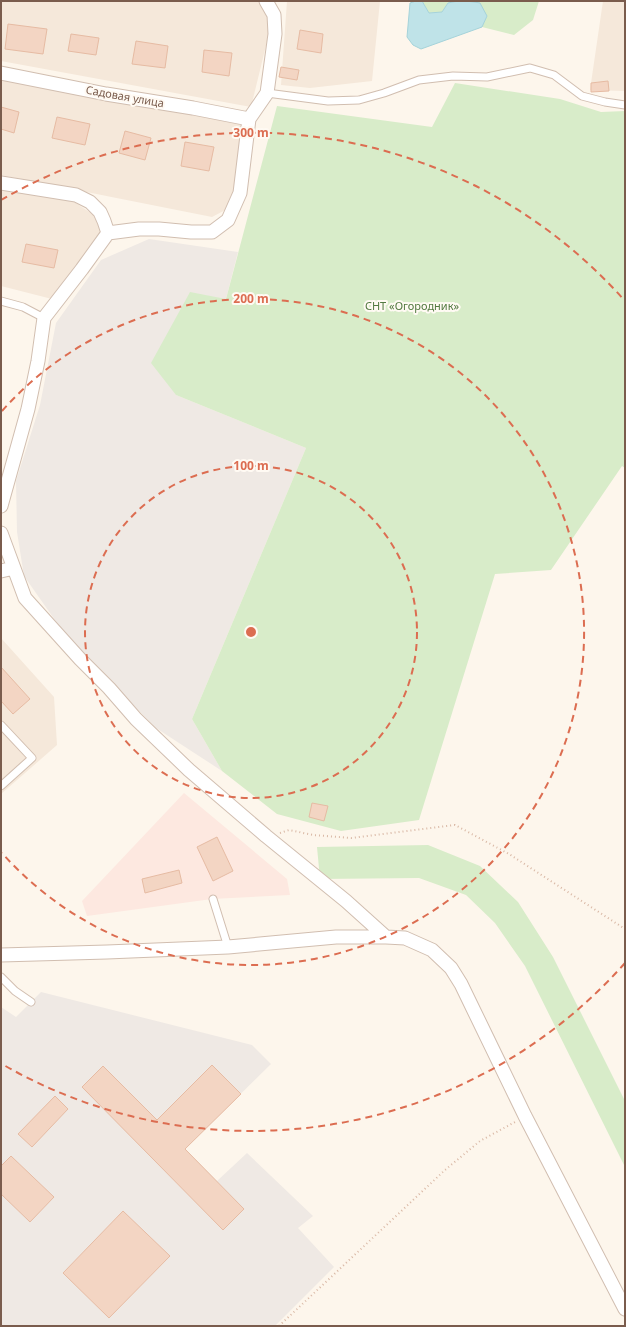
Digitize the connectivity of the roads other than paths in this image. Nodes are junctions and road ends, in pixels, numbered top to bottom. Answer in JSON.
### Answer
{"nodes":[{"id":1,"x":266,"y":1,"type":"edge"},
{"id":2,"x":1,"y":73,"type":"edge"},
{"id":3,"x":267,"y":94,"type":"junction"},
{"id":4,"x":625,"y":105,"type":"edge"},
{"id":5,"x":249,"y":119,"type":"junction"},
{"id":6,"x":1,"y":183,"type":"edge"},
{"id":7,"x":108,"y":233,"type":"junction"},
{"id":8,"x":1,"y":301,"type":"edge"},
{"id":9,"x":44,"y":318,"type":"junction"},
{"id":10,"x":1,"y":506,"type":"edge"},
{"id":11,"x":1,"y":533,"type":"edge"},
{"id":12,"x":14,"y":568,"type":"junction"},
{"id":13,"x":1,"y":571,"type":"edge"},
{"id":14,"x":1,"y":725,"type":"edge"},
{"id":15,"x":1,"y":786,"type":"edge"},
{"id":16,"x":212,"y":899,"type":"dead end"},
{"id":17,"x":386,"y":937,"type":"junction"},
{"id":18,"x":228,"y":947,"type":"junction"},
{"id":19,"x":1,"y":955,"type":"edge"},
{"id":20,"x":1,"y":977,"type":"edge"},
{"id":21,"x":31,"y":1002,"type":"dead end"},
{"id":22,"x":625,"y":1309,"type":"edge"}],
"edges":[{"from":1,"to":3,"type":"street"},
{"from":2,"to":5,"type":"street","name":"Садовая улица"},
{"from":3,"to":4,"type":"lane"},
{"from":3,"to":5,"type":"street"},
{"from":5,"to":7,"type":"street"},
{"from":6,"to":7,"type":"street"},
{"from":7,"to":9,"type":"street"},
{"from":8,"to":9,"type":"lane"},
{"from":9,"to":10,"type":"street"},
{"from":11,"to":12,"type":"street"},
{"from":12,"to":13,"type":"street"},
{"from":12,"to":17,"type":"street"},
{"from":14,"to":15,"type":"lane"},
{"from":16,"to":18,"type":"lane"},
{"from":17,"to":18,"type":"street"},
{"from":17,"to":22,"type":"street"},
{"from":18,"to":19,"type":"street"},
{"from":20,"to":21,"type":"lane"}]}
